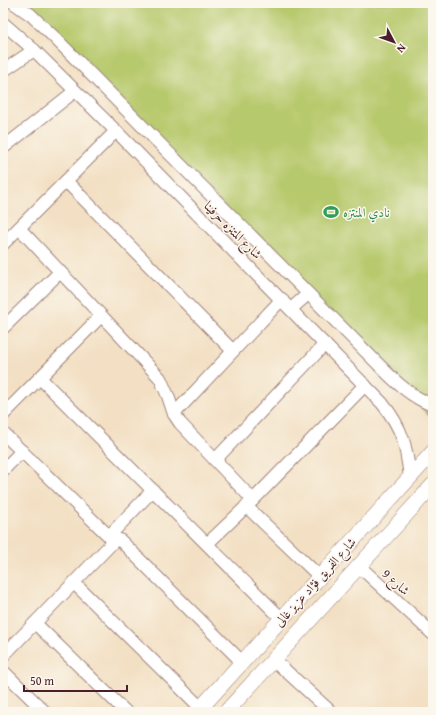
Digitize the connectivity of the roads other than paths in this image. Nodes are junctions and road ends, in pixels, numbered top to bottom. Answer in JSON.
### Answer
{"nodes":[{"id":1,"x":14,"y":3,"type":"edge"},
{"id":2,"x":3,"y":23,"type":"edge"},
{"id":3,"x":34,"y":50,"type":"junction"},
{"id":4,"x":3,"y":71,"type":"edge"},
{"id":5,"x":75,"y":91,"type":"junction"},
{"id":6,"x":116,"y":131,"type":"junction"},
{"id":7,"x":3,"y":148,"type":"edge"},
{"id":8,"x":66,"y":181,"type":"junction"},
{"id":9,"x":19,"y":228,"type":"junction"},
{"id":10,"x":3,"y":244,"type":"edge"},
{"id":11,"x":60,"y":272,"type":"junction"},
{"id":12,"x":308,"y":294,"type":"junction"},
{"id":13,"x":282,"y":300,"type":"junction"},
{"id":14,"x":291,"y":310,"type":"junction"},
{"id":15,"x":101,"y":316,"type":"junction"},
{"id":16,"x":3,"y":328,"type":"edge"},
{"id":17,"x":325,"y":344,"type":"junction"},
{"id":18,"x":233,"y":351,"type":"junction"},
{"id":19,"x":40,"y":378,"type":"junction"},
{"id":20,"x":365,"y":385,"type":"junction"},
{"id":21,"x":433,"y":405,"type":"edge"},
{"id":22,"x":174,"y":414,"type":"junction"},
{"id":23,"x":3,"y":415,"type":"edge"},
{"id":24,"x":3,"y":434,"type":"edge"},
{"id":25,"x":22,"y":451,"type":"junction"},
{"id":26,"x":433,"y":452,"type":"edge"},
{"id":27,"x":214,"y":460,"type":"junction"},
{"id":28,"x":3,"y":470,"type":"edge"},
{"id":29,"x":410,"y":477,"type":"junction"},
{"id":30,"x":433,"y":485,"type":"edge"},
{"id":31,"x":153,"y":490,"type":"junction"},
{"id":32,"x":249,"y":503,"type":"junction"},
{"id":33,"x":111,"y":538,"type":"junction"},
{"id":34,"x":208,"y":544,"type":"junction"},
{"id":35,"x":359,"y":566,"type":"junction"},
{"id":36,"x":320,"y":577,"type":"junction"},
{"id":37,"x":74,"y":583,"type":"junction"},
{"id":38,"x":282,"y":619,"type":"junction"},
{"id":39,"x":35,"y":622,"type":"junction"},
{"id":40,"x":433,"y":634,"type":"edge"},
{"id":41,"x":4,"y":654,"type":"edge"},
{"id":42,"x":274,"y":660,"type":"junction"},
{"id":43,"x":242,"y":662,"type":"junction"},
{"id":44,"x":3,"y":671,"type":"edge"},
{"id":45,"x":199,"y":710,"type":"edge"},
{"id":46,"x":45,"y":712,"type":"edge"},
{"id":47,"x":126,"y":712,"type":"edge"},
{"id":48,"x":226,"y":712,"type":"edge"},
{"id":49,"x":331,"y":712,"type":"edge"}],
"edges":[{"from":1,"to":12,"type":"street","name":"شارع المتنزه حرفينا"},
{"from":2,"to":3,"type":"street","name":"شارع المتنزه حرفينا"},
{"from":3,"to":4,"type":"street"},
{"from":3,"to":5,"type":"street","name":"شارع المتنزه حرفينا"},
{"from":5,"to":6,"type":"street","name":"شارع المتنزه حرفينا"},
{"from":5,"to":7,"type":"street"},
{"from":6,"to":8,"type":"street"},
{"from":6,"to":13,"type":"street","name":"شارع المتنزه حرفينا"},
{"from":8,"to":9,"type":"street"},
{"from":8,"to":18,"type":"street"},
{"from":9,"to":10,"type":"street"},
{"from":9,"to":11,"type":"street"},
{"from":11,"to":15,"type":"street"},
{"from":11,"to":16,"type":"street"},
{"from":12,"to":14,"type":"street"},
{"from":12,"to":21,"type":"street","name":"شارع المتنزه حرفينا"},
{"from":13,"to":14,"type":"street","name":"شارع المتنزه حرفينا"},
{"from":13,"to":18,"type":"street"},
{"from":14,"to":17,"type":"street","name":"شارع المتنزه حرفينا"},
{"from":15,"to":19,"type":"street"},
{"from":15,"to":22,"type":"street"},
{"from":17,"to":20,"type":"street","name":"شارع المتنزه حرفينا"},
{"from":17,"to":27,"type":"street"},
{"from":18,"to":22,"type":"street"},
{"from":19,"to":23,"type":"street"},
{"from":19,"to":31,"type":"street"},
{"from":20,"to":29,"type":"street","name":"شارع المتنزه حرفينا"},
{"from":20,"to":32,"type":"street"},
{"from":22,"to":27,"type":"street"},
{"from":24,"to":25,"type":"street"},
{"from":25,"to":28,"type":"street"},
{"from":25,"to":33,"type":"street"},
{"from":26,"to":29,"type":"street","name":"شارع الفريق فؤاد عزيز غالى"},
{"from":27,"to":32,"type":"street"},
{"from":29,"to":36,"type":"street","name":"شارع الفريق فؤاد عزيز غالى"},
{"from":30,"to":35,"type":"street","name":"شارع الفريق فؤاد عزيز غالى"},
{"from":31,"to":33,"type":"street"},
{"from":31,"to":34,"type":"street"},
{"from":32,"to":34,"type":"street"},
{"from":32,"to":36,"type":"street"},
{"from":33,"to":37,"type":"street"},
{"from":33,"to":43,"type":"street"},
{"from":34,"to":38,"type":"street"},
{"from":35,"to":40,"type":"street","name":"شارع 9"},
{"from":35,"to":42,"type":"street","name":"شارع الفريق فؤاد عزيز غالى"},
{"from":36,"to":38,"type":"street","name":"شارع الفريق فؤاد عزيز غالى"},
{"from":37,"to":39,"type":"street"},
{"from":37,"to":45,"type":"street"},
{"from":38,"to":43,"type":"street","name":"شارع الفريق فؤاد عزيز غالى"},
{"from":39,"to":41,"type":"street"},
{"from":39,"to":47,"type":"street"},
{"from":42,"to":48,"type":"street","name":"شارع الفريق فؤاد عزيز غالى"},
{"from":42,"to":49,"type":"street"},
{"from":43,"to":45,"type":"street","name":"شارع الفريق فؤاد عزيز غالى"},
{"from":44,"to":46,"type":"street"}]}
